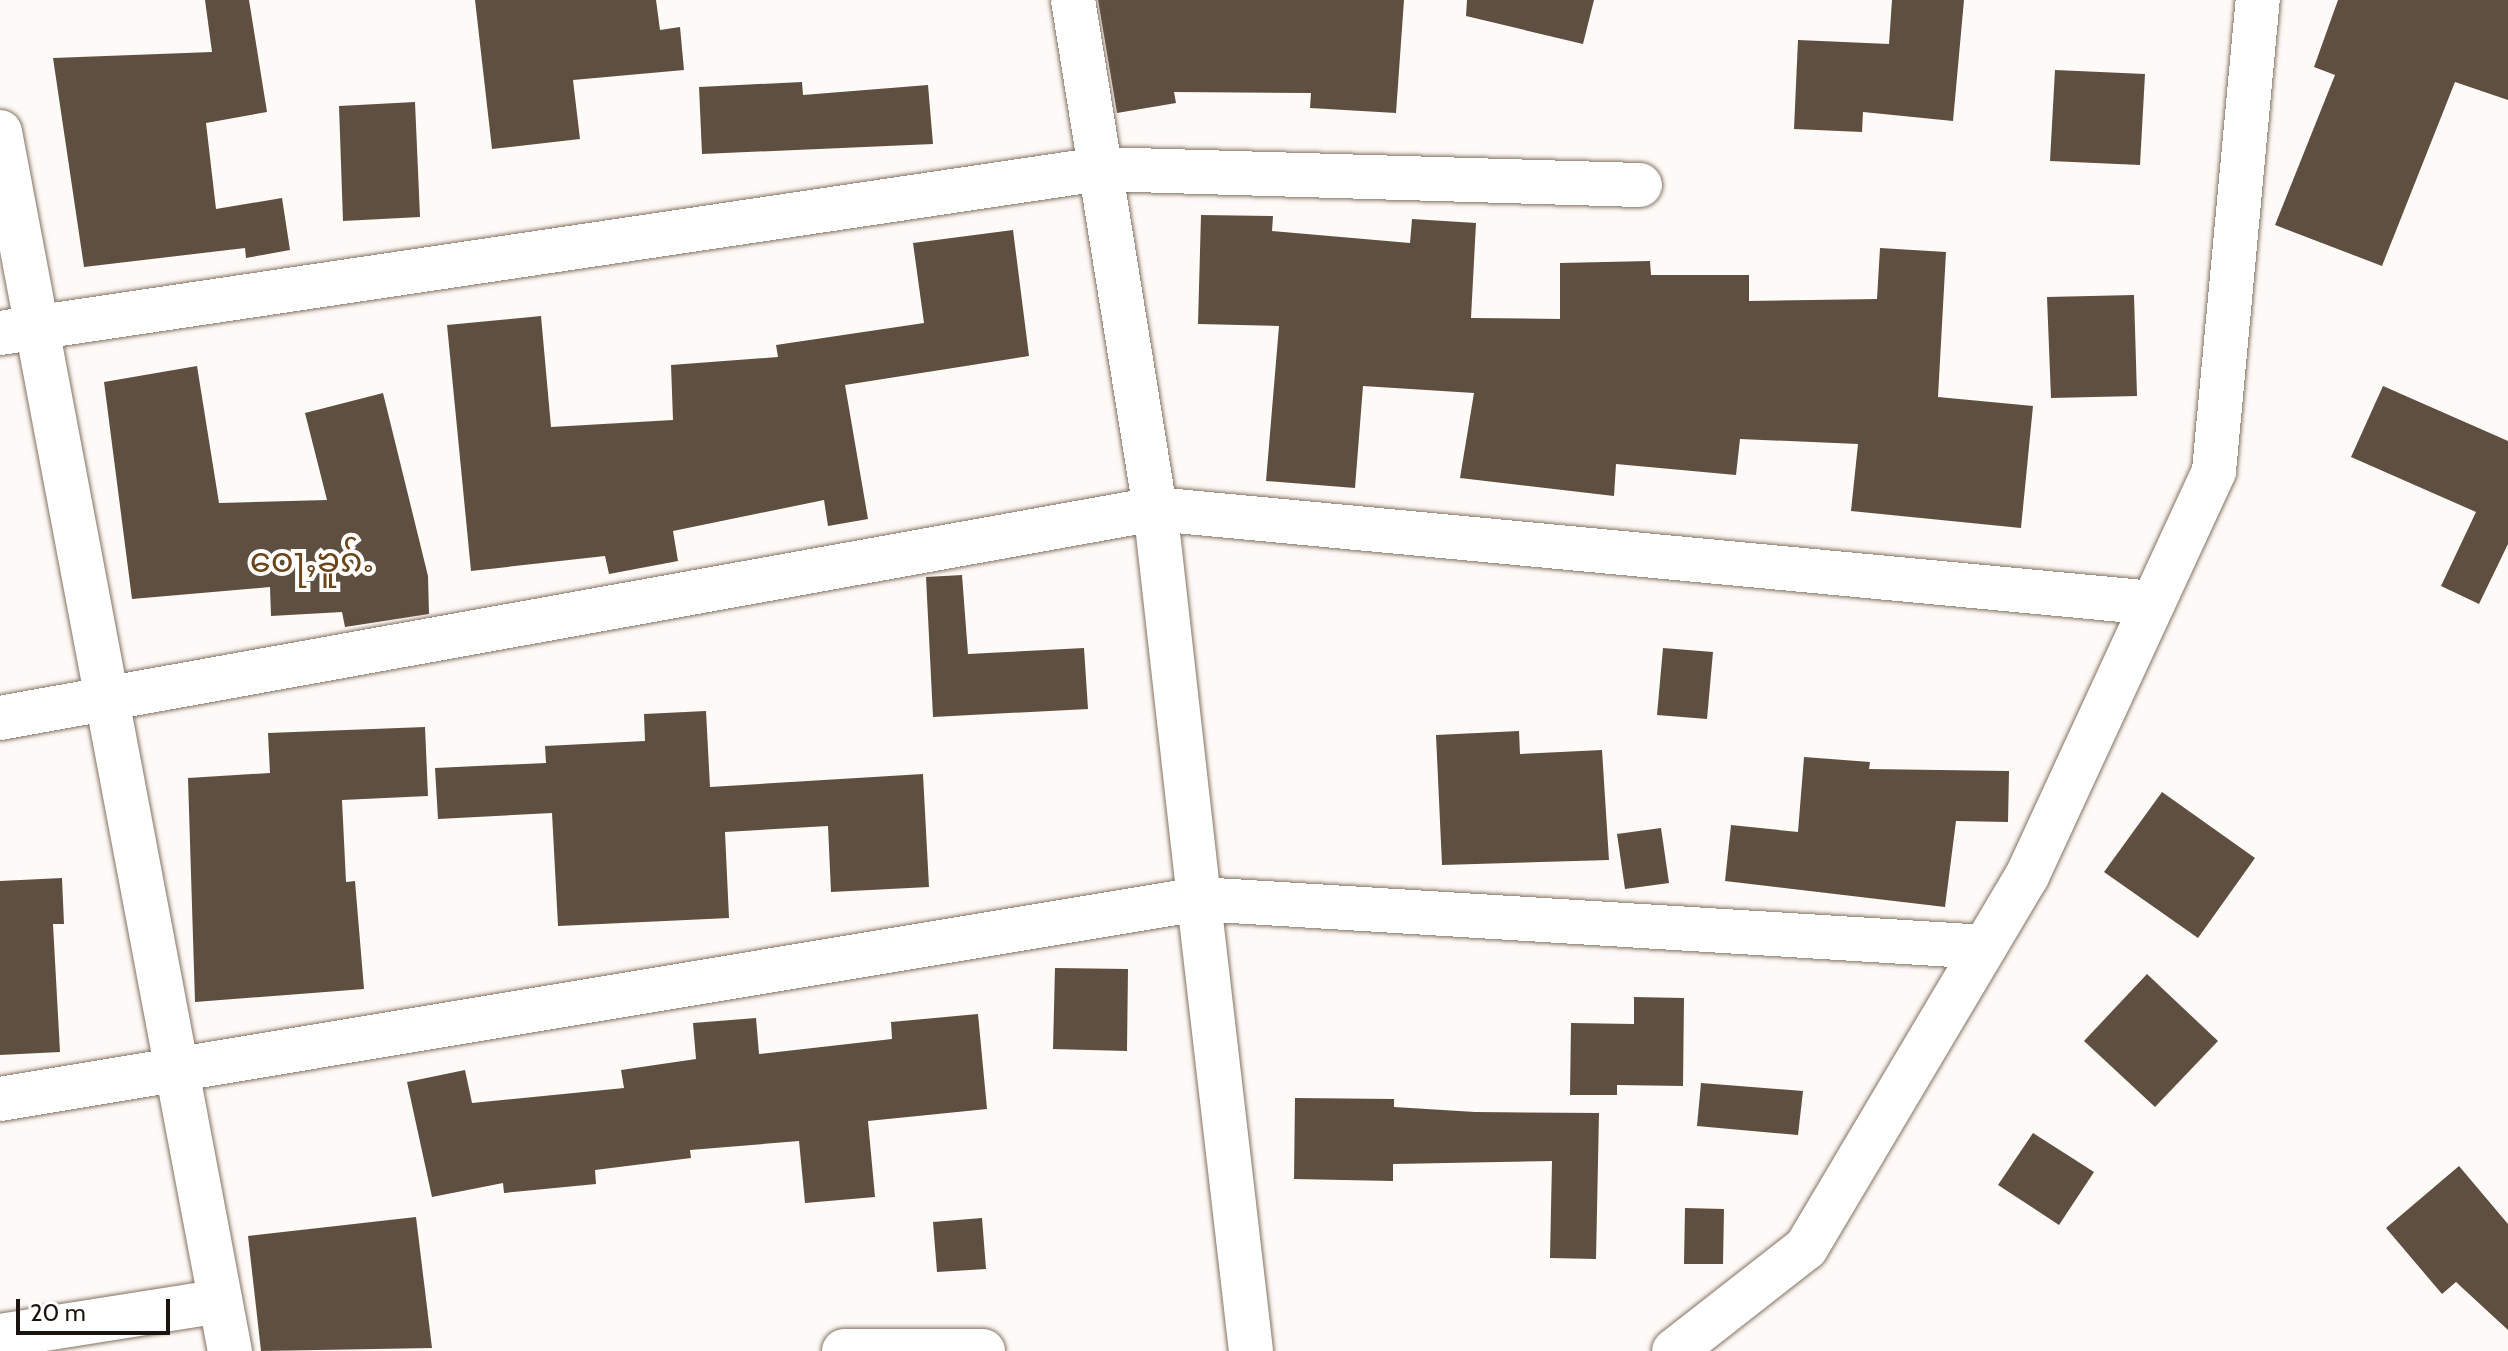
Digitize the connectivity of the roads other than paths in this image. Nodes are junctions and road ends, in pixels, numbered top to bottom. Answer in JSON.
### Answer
{"nodes":[{"id":1,"x":1073,"y":0,"type":"edge"},
{"id":2,"x":2258,"y":0,"type":"edge"},
{"id":3,"x":0,"y":132,"type":"edge"},
{"id":4,"x":1100,"y":169,"type":"junction"},
{"id":5,"x":1640,"y":185,"type":"dead end"},
{"id":6,"x":18,"y":330,"type":"edge"},
{"id":7,"x":1155,"y":509,"type":"junction"},
{"id":8,"x":2153,"y":603,"type":"junction"},
{"id":9,"x":105,"y":700,"type":"junction"},
{"id":10,"x":0,"y":718,"type":"edge"},
{"id":11,"x":1199,"y":899,"type":"junction"},
{"id":12,"x":1985,"y":947,"type":"junction"},
{"id":13,"x":176,"y":1069,"type":"junction"},
{"id":14,"x":0,"y":1099,"type":"edge"},
{"id":15,"x":220,"y":1301,"type":"junction"},
{"id":16,"x":0,"y":1336,"type":"edge"},
{"id":17,"x":230,"y":1351,"type":"edge"},
{"id":18,"x":844,"y":1351,"type":"edge"},
{"id":19,"x":983,"y":1351,"type":"edge"},
{"id":20,"x":1251,"y":1351,"type":"edge"},
{"id":21,"x":1674,"y":1351,"type":"edge"}],
"edges":[{"from":1,"to":4,"type":"street"},
{"from":2,"to":8,"type":"street"},
{"from":3,"to":6,"type":"street"},
{"from":4,"to":5,"type":"street"},
{"from":4,"to":6,"type":"street"},
{"from":4,"to":7,"type":"street"},
{"from":6,"to":9,"type":"street"},
{"from":7,"to":8,"type":"street"},
{"from":7,"to":9,"type":"street"},
{"from":7,"to":11,"type":"street"},
{"from":8,"to":12,"type":"street"},
{"from":9,"to":10,"type":"street"},
{"from":9,"to":13,"type":"street"},
{"from":11,"to":12,"type":"street"},
{"from":11,"to":13,"type":"street"},
{"from":11,"to":20,"type":"street"},
{"from":12,"to":21,"type":"street"},
{"from":13,"to":14,"type":"street"},
{"from":13,"to":15,"type":"street"},
{"from":15,"to":16,"type":"street"},
{"from":15,"to":17,"type":"street"},
{"from":18,"to":19,"type":"street"}]}
